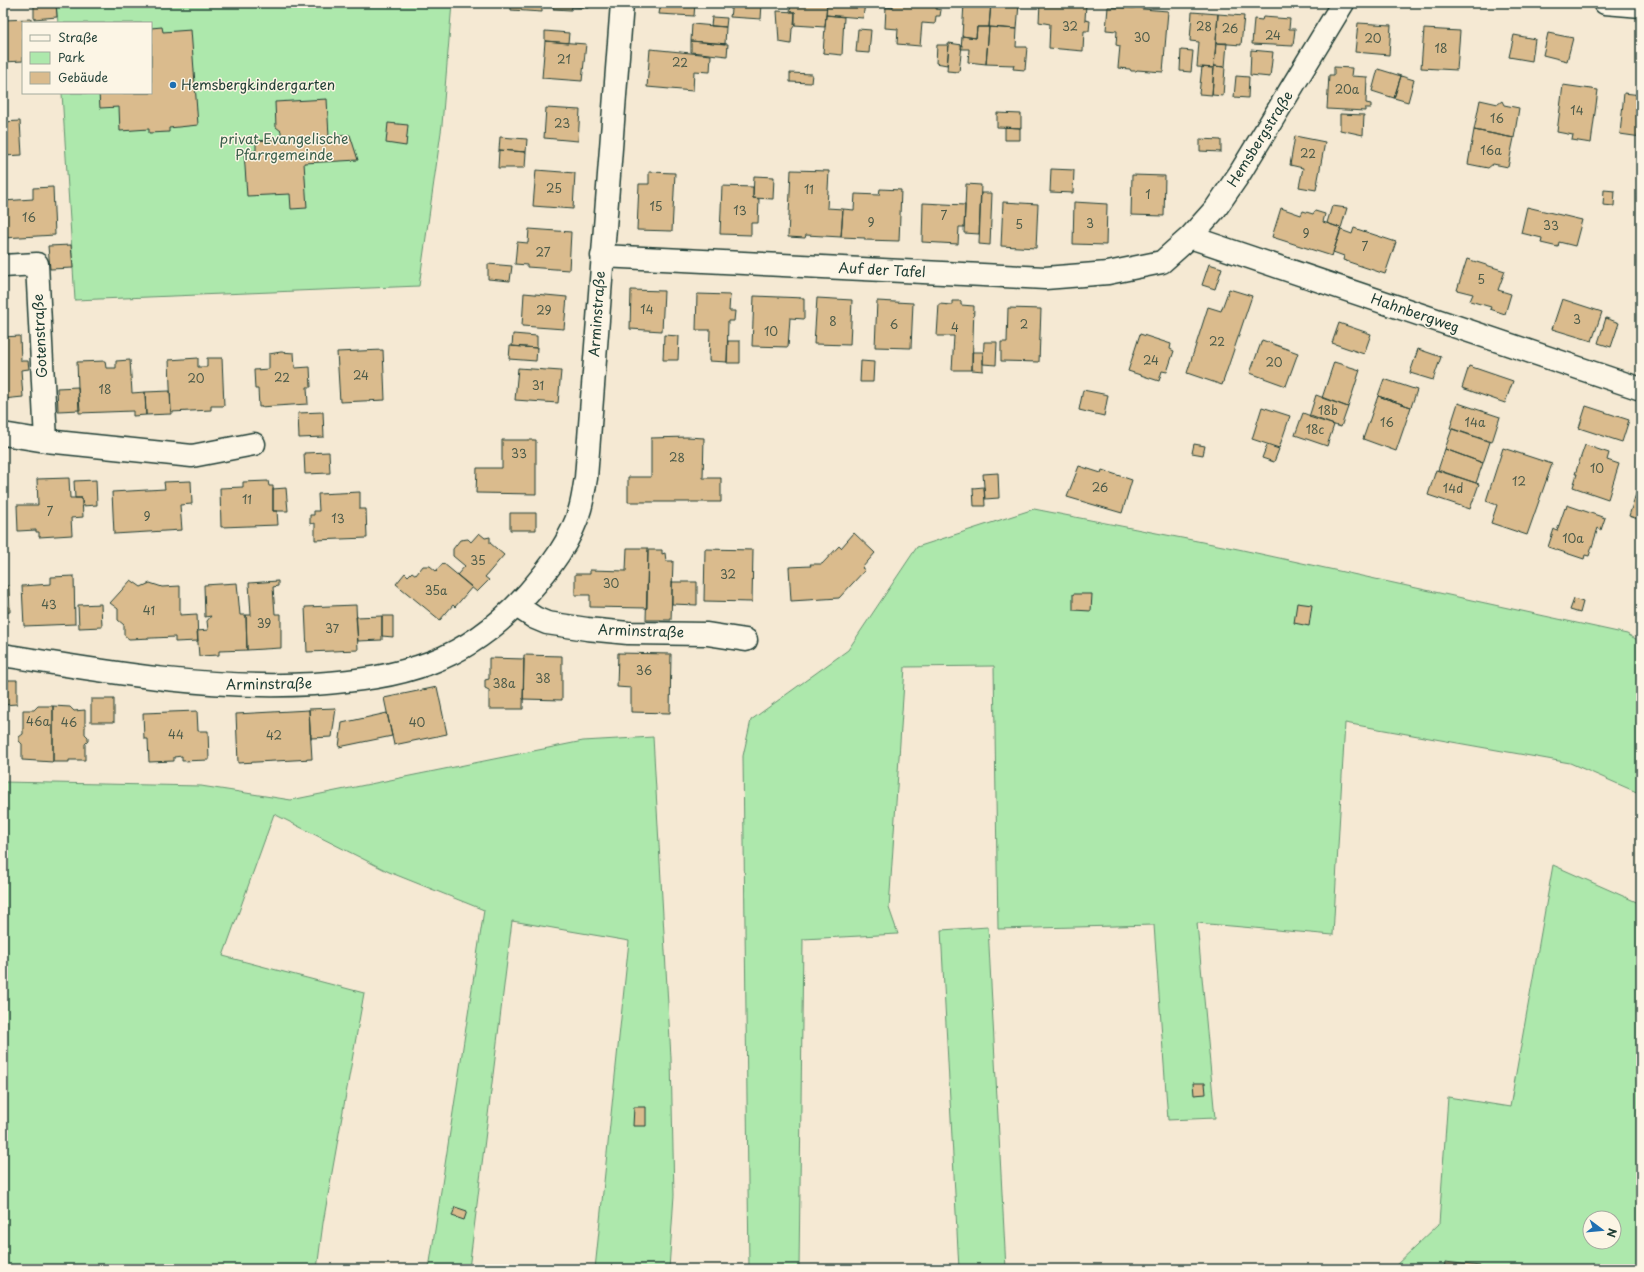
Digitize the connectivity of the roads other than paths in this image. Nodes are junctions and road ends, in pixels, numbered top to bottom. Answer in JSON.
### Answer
{"nodes":[{"id":1,"x":622,"y":3,"type":"edge"},
{"id":2,"x":1343,"y":3,"type":"edge"},
{"id":3,"x":1605,"y":3,"type":"edge"},
{"id":4,"x":1641,"y":6,"type":"edge"},
{"id":5,"x":1190,"y":237,"type":"junction"},
{"id":6,"x":602,"y":256,"type":"junction"},
{"id":7,"x":1162,"y":262,"type":"joint"},
{"id":8,"x":3,"y":266,"type":"edge"},
{"id":9,"x":1641,"y":389,"type":"edge"},
{"id":10,"x":3,"y":434,"type":"edge"},
{"id":11,"x":46,"y":441,"type":"junction"},
{"id":12,"x":254,"y":444,"type":"dead end"},
{"id":13,"x":517,"y":606,"type":"junction"},
{"id":14,"x":746,"y":640,"type":"dead end"},
{"id":15,"x":3,"y":655,"type":"edge"}],
"edges":[{"from":1,"to":6,"type":"street","name":"Arminstraße"},
{"from":2,"to":5,"type":"street","name":"Hemsbergstraße"},
{"from":3,"to":4,"type":"street"},
{"from":5,"to":7,"type":"street","name":"Hemsbergstraße"},
{"from":5,"to":9,"type":"street","name":"Hahnbergweg"},
{"from":6,"to":7,"type":"street","name":"Auf der Tafel"},
{"from":6,"to":13,"type":"street","name":"Arminstraße"},
{"from":8,"to":11,"type":"street","name":"Gotenstraße"},
{"from":10,"to":11,"type":"street"},
{"from":11,"to":12,"type":"street"},
{"from":13,"to":14,"type":"street","name":"Arminstraße"},
{"from":13,"to":15,"type":"street","name":"Arminstraße"}]}
